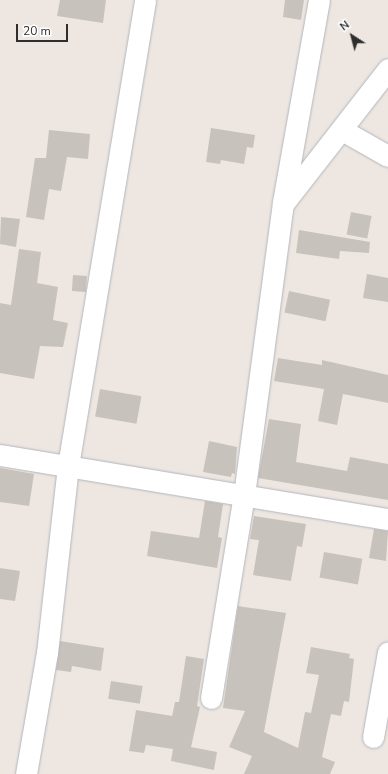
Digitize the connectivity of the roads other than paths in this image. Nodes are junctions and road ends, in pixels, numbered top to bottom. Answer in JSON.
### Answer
{"nodes":[{"id":1,"x":146,"y":0,"type":"edge"},
{"id":2,"x":319,"y":0,"type":"edge"},
{"id":3,"x":388,"y":69,"type":"edge"},
{"id":4,"x":342,"y":130,"type":"junction"},
{"id":5,"x":388,"y":156,"type":"edge"},
{"id":6,"x":283,"y":204,"type":"junction"},
{"id":7,"x":0,"y":455,"type":"edge"},
{"id":8,"x":68,"y":466,"type":"junction"},
{"id":9,"x":244,"y":495,"type":"junction"},
{"id":10,"x":388,"y":519,"type":"edge"},
{"id":11,"x":388,"y":652,"type":"edge"},
{"id":12,"x":211,"y":698,"type":"dead end"},
{"id":13,"x":373,"y":737,"type":"dead end"},
{"id":14,"x":26,"y":774,"type":"edge"}],
"edges":[{"from":1,"to":8,"type":"street"},
{"from":2,"to":6,"type":"street"},
{"from":3,"to":4,"type":"street"},
{"from":4,"to":5,"type":"street"},
{"from":4,"to":6,"type":"street"},
{"from":6,"to":9,"type":"street"},
{"from":7,"to":8,"type":"street"},
{"from":8,"to":9,"type":"street"},
{"from":8,"to":14,"type":"street"},
{"from":9,"to":10,"type":"street"},
{"from":9,"to":12,"type":"street"},
{"from":11,"to":13,"type":"street"}]}
